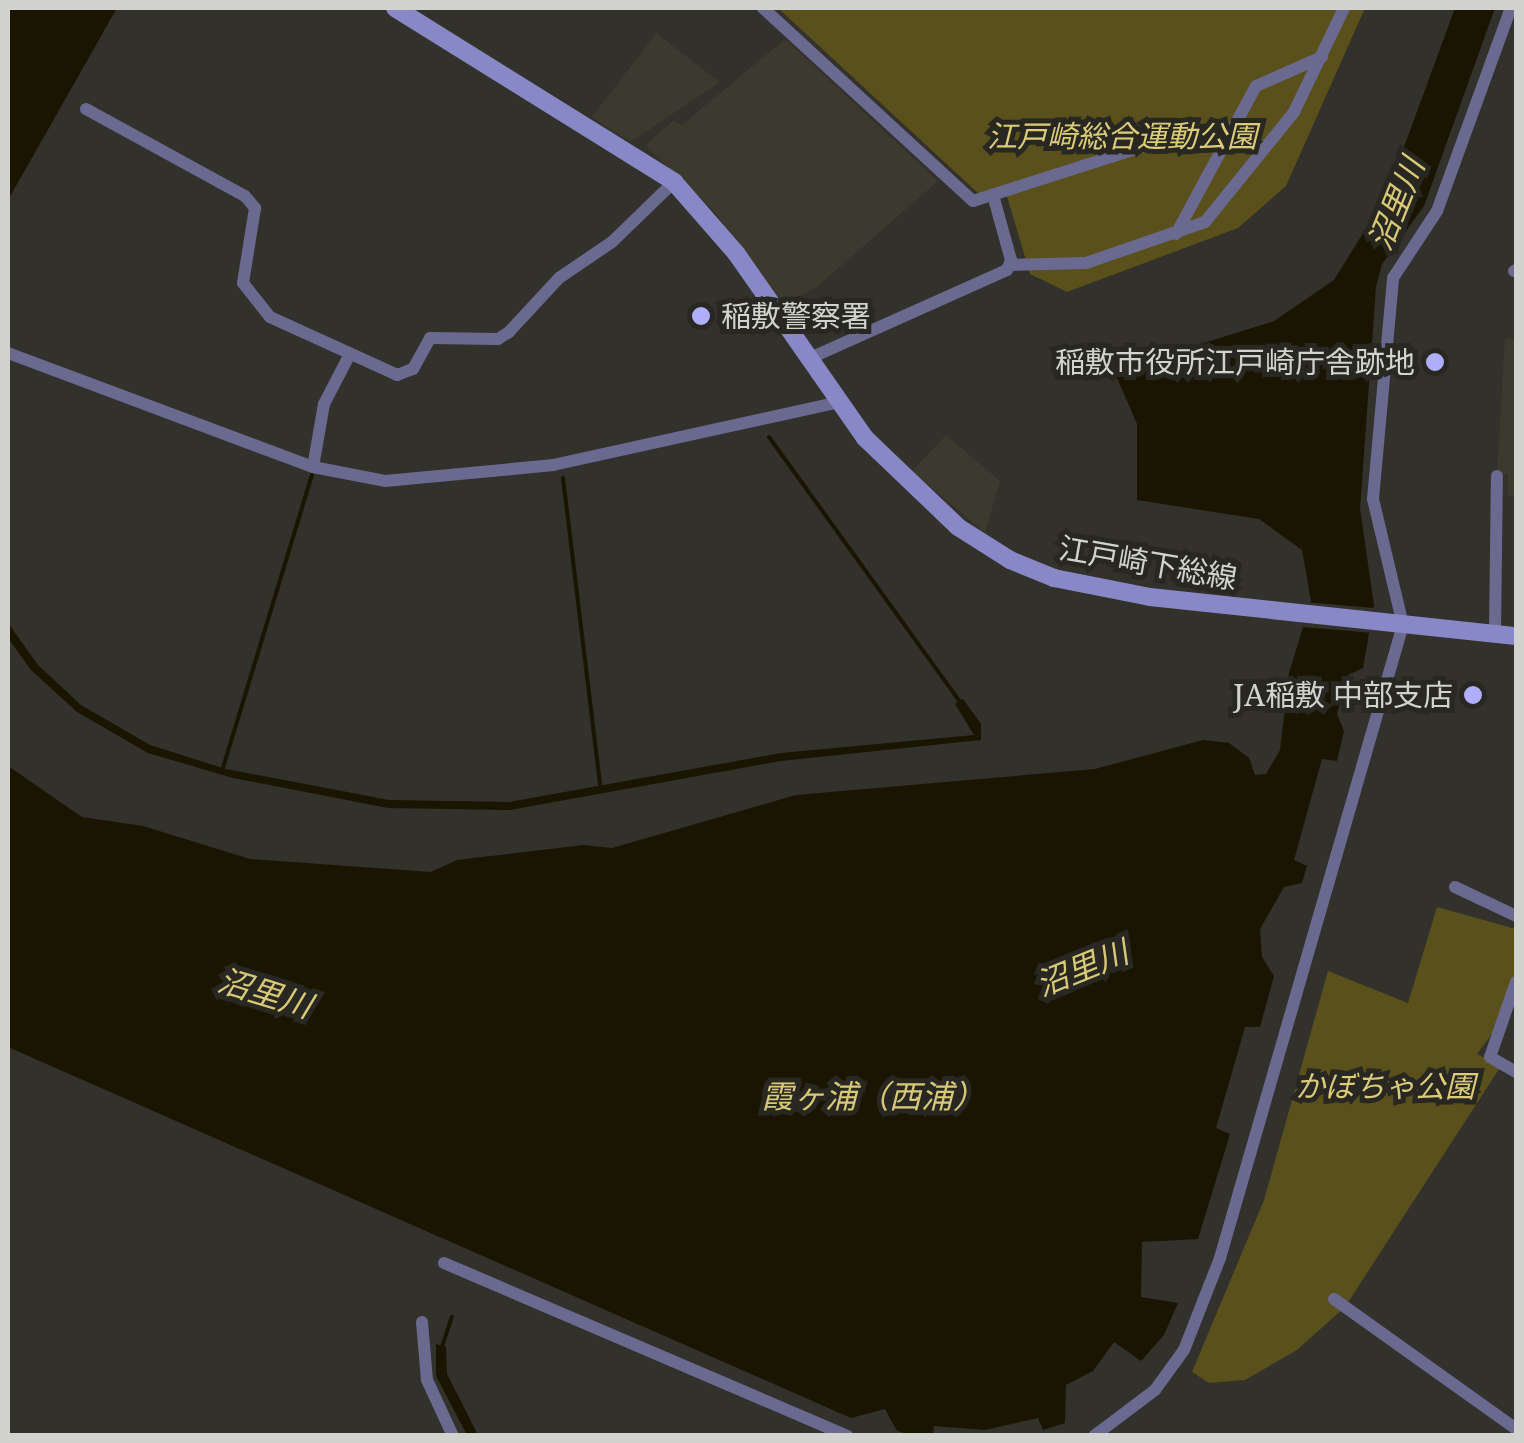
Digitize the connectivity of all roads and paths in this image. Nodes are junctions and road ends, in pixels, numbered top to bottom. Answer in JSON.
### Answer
{"nodes":[{"id":1,"x":395,"y":8,"type":"edge"},
{"id":2,"x":762,"y":8,"type":"edge"},
{"id":3,"x":1344,"y":8,"type":"edge"},
{"id":4,"x":1512,"y":8,"type":"edge"},
{"id":5,"x":1322,"y":56,"type":"junction"},
{"id":6,"x":86,"y":109,"type":"dead end"},
{"id":7,"x":1152,"y":144,"type":"dead end"},
{"id":8,"x":674,"y":182,"type":"junction"},
{"id":9,"x":993,"y":196,"type":"junction"},
{"id":10,"x":1176,"y":234,"type":"junction"},
{"id":11,"x":1012,"y":265,"type":"junction"},
{"id":12,"x":8,"y":353,"type":"edge"},
{"id":13,"x":349,"y":356,"type":"junction"},
{"id":14,"x":808,"y":359,"type":"junction"},
{"id":15,"x":838,"y":402,"type":"junction"},
{"id":16,"x":313,"y":467,"type":"junction"},
{"id":17,"x":1497,"y":476,"type":"dead end"},
{"id":18,"x":1398,"y":624,"type":"junction"},
{"id":19,"x":1495,"y":632,"type":"junction"},
{"id":20,"x":1516,"y":636,"type":"edge"},
{"id":21,"x":1455,"y":888,"type":"dead end"},
{"id":22,"x":1516,"y":916,"type":"edge"},
{"id":23,"x":1516,"y":982,"type":"edge"},
{"id":24,"x":1516,"y":1072,"type":"edge"},
{"id":25,"x":444,"y":1263,"type":"dead end"},
{"id":26,"x":1334,"y":1298,"type":"dead end"},
{"id":27,"x":422,"y":1322,"type":"dead end"},
{"id":28,"x":1516,"y":1429,"type":"edge"},
{"id":29,"x":453,"y":1436,"type":"edge"},
{"id":30,"x":848,"y":1436,"type":"edge"},
{"id":31,"x":1094,"y":1436,"type":"edge"}],
"edges":[{"from":1,"to":8,"type":"main road","name":"江戸崎下総線"},
{"from":2,"to":9,"type":"street"},
{"from":3,"to":5,"type":"street"},
{"from":4,"to":18,"type":"street"},
{"from":5,"to":10,"type":"street"},
{"from":5,"to":10,"type":"street"},
{"from":6,"to":13,"type":"street"},
{"from":7,"to":9,"type":"street"},
{"from":8,"to":13,"type":"street"},
{"from":8,"to":14,"type":"main road","name":"江戸崎下総線"},
{"from":9,"to":11,"type":"street"},
{"from":10,"to":11,"type":"street"},
{"from":11,"to":14,"type":"street"},
{"from":12,"to":16,"type":"street"},
{"from":13,"to":16,"type":"street"},
{"from":14,"to":15,"type":"main road","name":"江戸崎下総線"},
{"from":15,"to":16,"type":"street"},
{"from":15,"to":18,"type":"main road","name":"江戸崎下総線"},
{"from":17,"to":19,"type":"street"},
{"from":18,"to":19,"type":"main road","name":"江戸崎下総線"},
{"from":18,"to":31,"type":"street"},
{"from":19,"to":20,"type":"main road","name":"江戸崎下総線"},
{"from":21,"to":22,"type":"street"},
{"from":23,"to":24,"type":"street"},
{"from":25,"to":30,"type":"street"},
{"from":26,"to":28,"type":"street"},
{"from":27,"to":29,"type":"street"}]}
